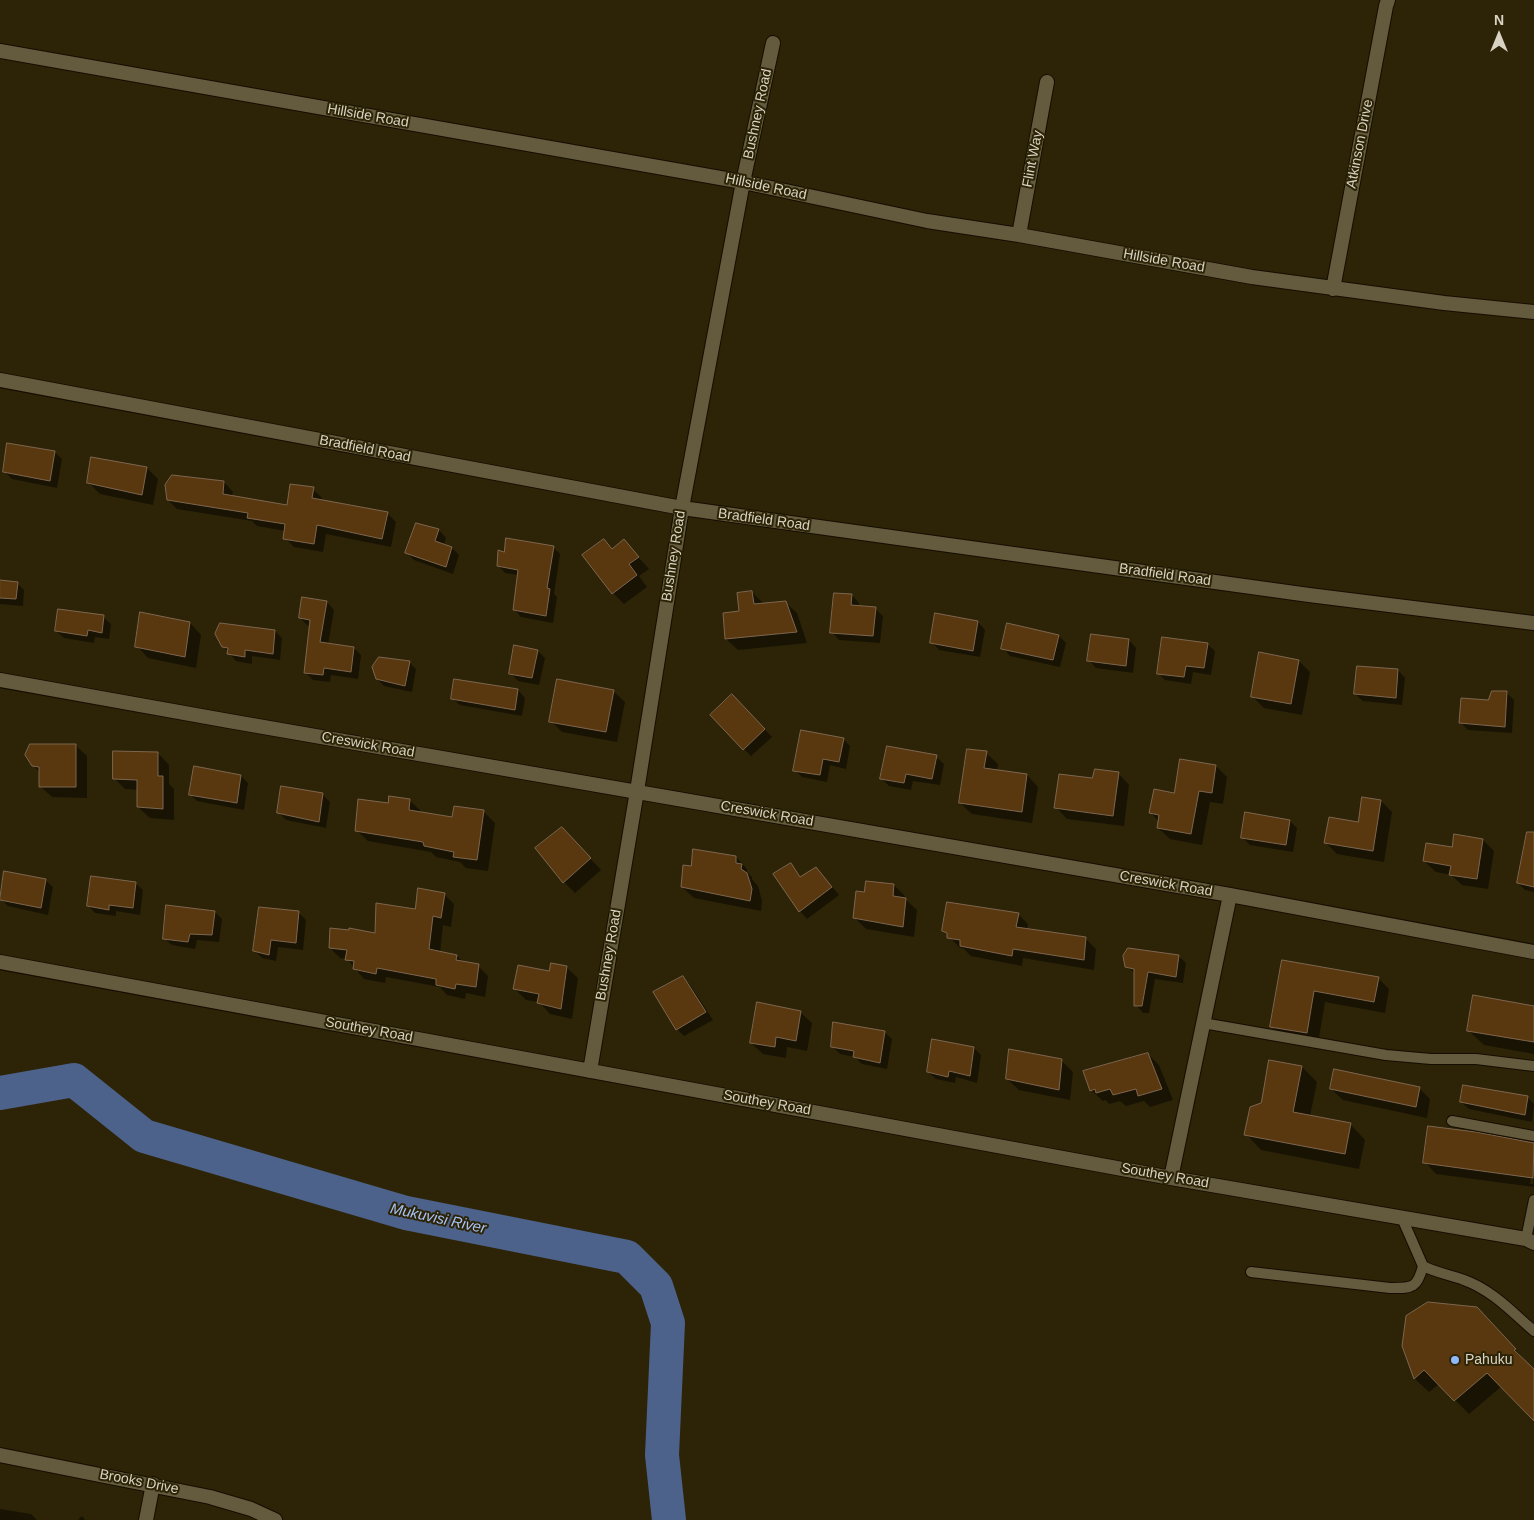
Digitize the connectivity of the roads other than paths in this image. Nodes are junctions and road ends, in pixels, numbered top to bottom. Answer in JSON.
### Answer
{"nodes":[{"id":1,"x":1388,"y":0,"type":"edge"},
{"id":2,"x":773,"y":43,"type":"dead end"},
{"id":3,"x":0,"y":51,"type":"edge"},
{"id":4,"x":1048,"y":82,"type":"dead end"},
{"id":5,"x":743,"y":182,"type":"junction"},
{"id":6,"x":1018,"y":235,"type":"junction"},
{"id":7,"x":1333,"y":289,"type":"junction"},
{"id":8,"x":1534,"y":312,"type":"edge"},
{"id":9,"x":0,"y":380,"type":"edge"},
{"id":10,"x":682,"y":508,"type":"junction"},
{"id":11,"x":1534,"y":623,"type":"edge"},
{"id":12,"x":0,"y":680,"type":"edge"},
{"id":13,"x":638,"y":792,"type":"junction"},
{"id":14,"x":1230,"y":895,"type":"junction"},
{"id":15,"x":1534,"y":952,"type":"edge"},
{"id":16,"x":0,"y":962,"type":"edge"},
{"id":17,"x":1203,"y":1022,"type":"junction"},
{"id":18,"x":1534,"y":1066,"type":"edge"},
{"id":19,"x":590,"y":1071,"type":"junction"},
{"id":20,"x":1452,"y":1121,"type":"dead end"},
{"id":21,"x":1534,"y":1136,"type":"edge"},
{"id":22,"x":1171,"y":1178,"type":"junction"},
{"id":23,"x":1534,"y":1200,"type":"edge"},
{"id":24,"x":1402,"y":1218,"type":"junction"},
{"id":25,"x":1530,"y":1241,"type":"edge"},
{"id":26,"x":1423,"y":1266,"type":"junction"},
{"id":27,"x":1251,"y":1272,"type":"dead end"},
{"id":28,"x":1534,"y":1331,"type":"edge"},
{"id":29,"x":0,"y":1455,"type":"edge"},
{"id":30,"x":153,"y":1484,"type":"junction"},
{"id":31,"x":146,"y":1520,"type":"edge"},
{"id":32,"x":275,"y":1520,"type":"edge"}],
"edges":[{"from":1,"to":7,"type":"street","name":"Atkinson Drive"},
{"from":2,"to":5,"type":"street","name":"Bushney Road"},
{"from":3,"to":5,"type":"street","name":"Hillside Road"},
{"from":4,"to":6,"type":"street","name":"Flint Way"},
{"from":5,"to":6,"type":"street","name":"Hillside Road"},
{"from":5,"to":10,"type":"street","name":"Bushney Road"},
{"from":6,"to":7,"type":"street","name":"Hillside Road"},
{"from":7,"to":8,"type":"street","name":"Hillside Road"},
{"from":9,"to":10,"type":"street","name":"Bradfield Road"},
{"from":10,"to":11,"type":"street","name":"Bradfield Road"},
{"from":10,"to":13,"type":"street","name":"Bushney Road"},
{"from":12,"to":13,"type":"street","name":"Creswick Road"},
{"from":13,"to":14,"type":"street","name":"Creswick Road"},
{"from":13,"to":19,"type":"street","name":"Bushney Road"},
{"from":14,"to":15,"type":"street","name":"Creswick Road"},
{"from":14,"to":17,"type":"street"},
{"from":16,"to":19,"type":"street","name":"Southey Road"},
{"from":17,"to":18,"type":"lane"},
{"from":17,"to":22,"type":"street"},
{"from":19,"to":22,"type":"street","name":"Southey Road"},
{"from":20,"to":21,"type":"lane"},
{"from":22,"to":24,"type":"street","name":"Southey Road"},
{"from":23,"to":25,"type":"lane"},
{"from":24,"to":25,"type":"street","name":"Southey Road"},
{"from":24,"to":26,"type":"lane"},
{"from":26,"to":27,"type":"lane"},
{"from":26,"to":28,"type":"lane"},
{"from":29,"to":30,"type":"street","name":"Brooks Drive"},
{"from":30,"to":31,"type":"street"},
{"from":30,"to":32,"type":"street","name":"Brooks Drive"}]}
